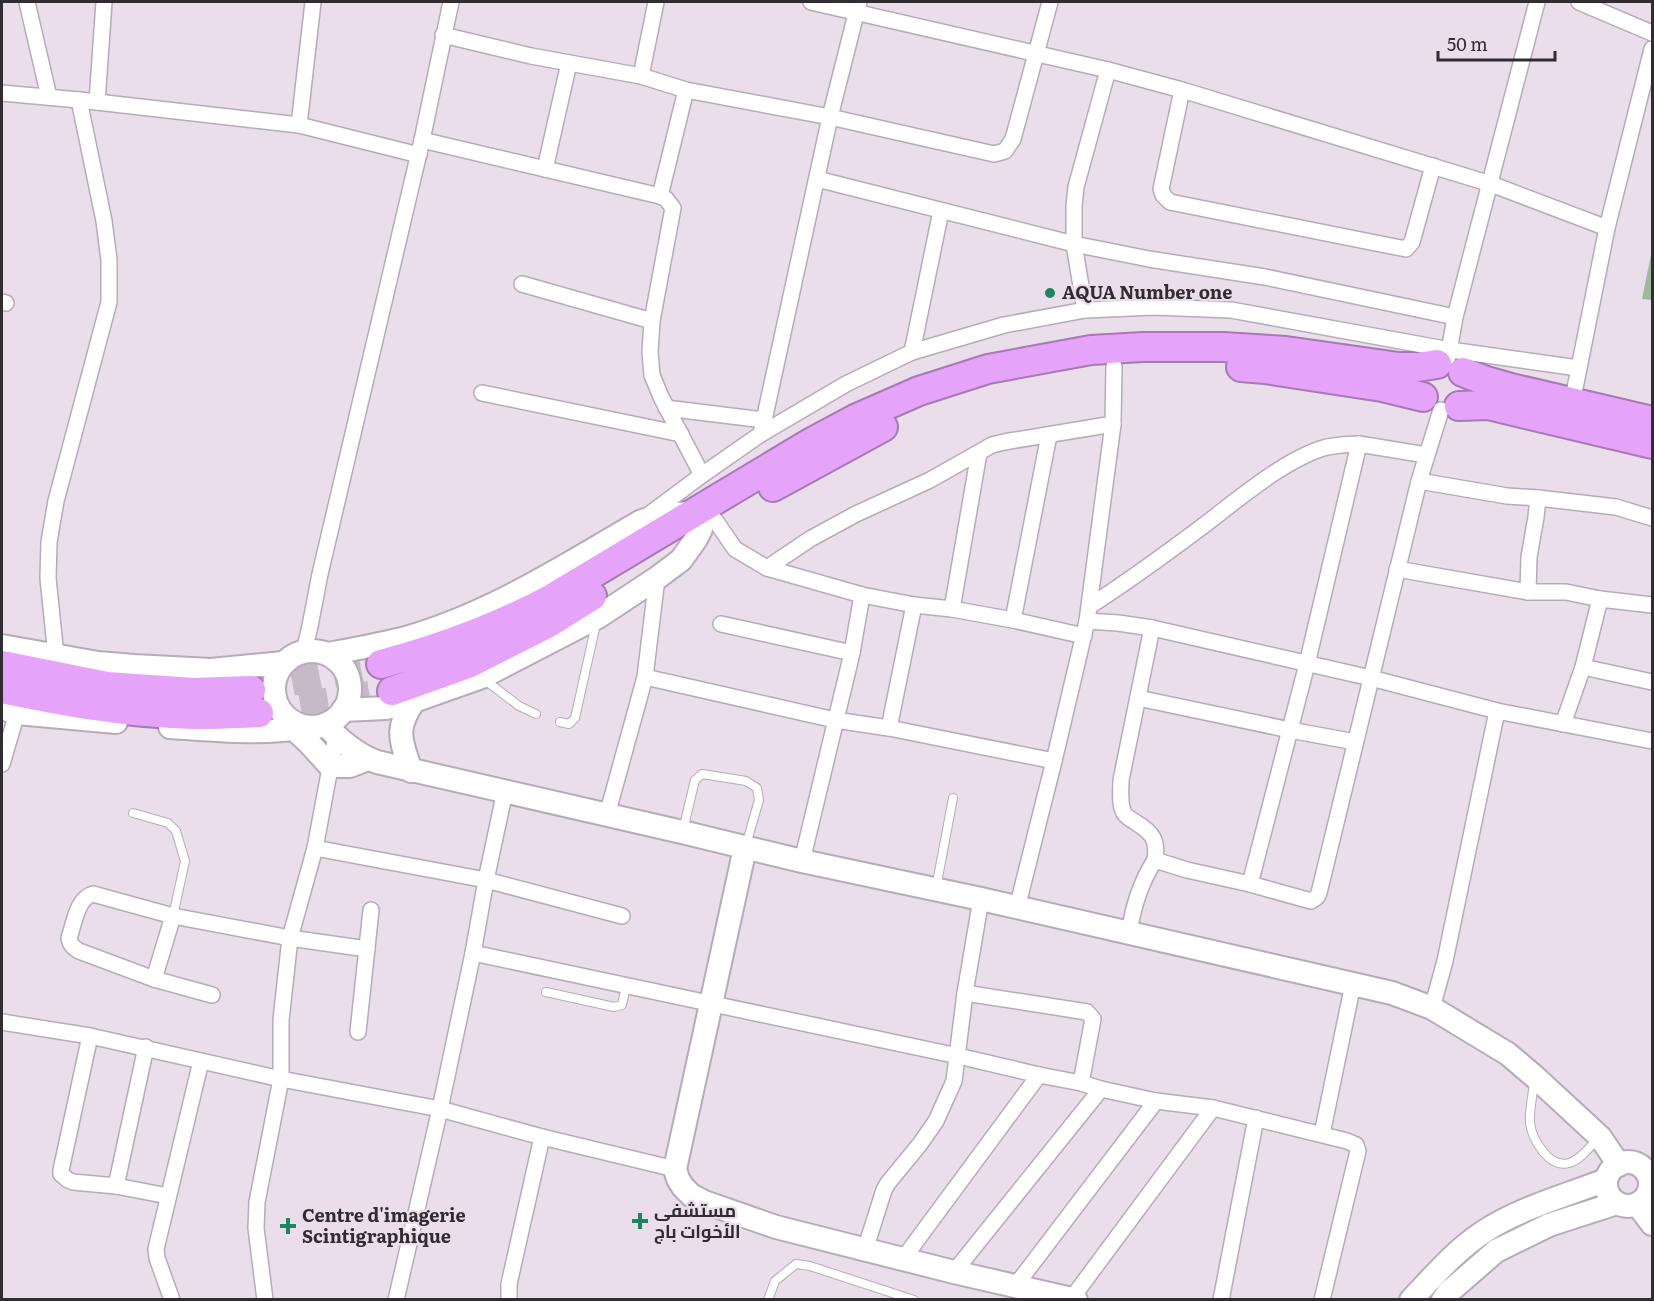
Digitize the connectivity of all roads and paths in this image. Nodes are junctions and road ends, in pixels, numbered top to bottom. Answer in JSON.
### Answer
{"nodes":[{"id":1,"x":27,"y":2,"type":"edge"},
{"id":2,"x":104,"y":2,"type":"edge"},
{"id":3,"x":313,"y":2,"type":"edge"},
{"id":4,"x":451,"y":2,"type":"edge"},
{"id":5,"x":656,"y":2,"type":"edge"},
{"id":6,"x":811,"y":2,"type":"edge"},
{"id":7,"x":1050,"y":2,"type":"edge"},
{"id":8,"x":1537,"y":2,"type":"edge"},
{"id":9,"x":1579,"y":2,"type":"edge"},
{"id":10,"x":858,"y":7,"type":"edge"},
{"id":11,"x":1653,"y":33,"type":"edge"},
{"id":12,"x":443,"y":35,"type":"junction"},
{"id":13,"x":1653,"y":49,"type":"edge"},
{"id":14,"x":1036,"y":54,"type":"junction"},
{"id":15,"x":569,"y":63,"type":"junction"},
{"id":16,"x":1108,"y":70,"type":"junction"},
{"id":17,"x":641,"y":76,"type":"junction"},
{"id":18,"x":686,"y":90,"type":"junction"},
{"id":19,"x":1182,"y":90,"type":"junction"},
{"id":20,"x":2,"y":93,"type":"edge"},
{"id":21,"x":49,"y":97,"type":"junction"},
{"id":22,"x":79,"y":100,"type":"junction"},
{"id":23,"x":97,"y":102,"type":"junction"},
{"id":24,"x":830,"y":117,"type":"junction"},
{"id":25,"x":299,"y":125,"type":"junction"},
{"id":26,"x":421,"y":148,"type":"junction"},
{"id":27,"x":1433,"y":166,"type":"junction"},
{"id":28,"x":544,"y":169,"type":"junction"},
{"id":29,"x":817,"y":179,"type":"junction"},
{"id":30,"x":1491,"y":184,"type":"junction"},
{"id":31,"x":660,"y":196,"type":"junction"},
{"id":32,"x":941,"y":211,"type":"junction"},
{"id":33,"x":1607,"y":228,"type":"junction"},
{"id":34,"x":1074,"y":244,"type":"junction"},
{"id":35,"x":522,"y":284,"type":"dead end"},
{"id":36,"x":1085,"y":310,"type":"junction"},
{"id":37,"x":1455,"y":317,"type":"junction"},
{"id":38,"x":652,"y":321,"type":"junction"},
{"id":39,"x":912,"y":352,"type":"junction"},
{"id":40,"x":1449,"y":362,"type":"junction"},
{"id":41,"x":1114,"y":366,"type":"junction"},
{"id":42,"x":1578,"y":368,"type":"junction"},
{"id":43,"x":482,"y":393,"type":"dead end"},
{"id":44,"x":1572,"y":403,"type":"junction"},
{"id":45,"x":1441,"y":404,"type":"junction"},
{"id":46,"x":666,"y":408,"type":"junction"},
{"id":47,"x":1653,"y":421,"type":"edge"},
{"id":48,"x":1113,"y":424,"type":"junction"},
{"id":49,"x":762,"y":427,"type":"junction"},
{"id":50,"x":681,"y":434,"type":"junction"},
{"id":51,"x":1049,"y":435,"type":"junction"},
{"id":52,"x":1359,"y":444,"type":"junction"},
{"id":53,"x":1653,"y":444,"type":"edge"},
{"id":54,"x":978,"y":453,"type":"junction"},
{"id":55,"x":1426,"y":455,"type":"junction"},
{"id":56,"x":702,"y":475,"type":"junction"},
{"id":57,"x":1419,"y":481,"type":"junction"},
{"id":58,"x":1538,"y":498,"type":"junction"},
{"id":59,"x":1653,"y":518,"type":"edge"},
{"id":60,"x":703,"y":521,"type":"junction"},
{"id":61,"x":640,"y":522,"type":"junction"},
{"id":62,"x":767,"y":568,"type":"junction"},
{"id":63,"x":1397,"y":569,"type":"junction"},
{"id":64,"x":657,"y":578,"type":"junction"},
{"id":65,"x":1528,"y":592,"type":"junction"},
{"id":66,"x":862,"y":595,"type":"junction"},
{"id":67,"x":1600,"y":599,"type":"junction"},
{"id":68,"x":914,"y":605,"type":"junction"},
{"id":69,"x":1653,"y":605,"type":"edge"},
{"id":70,"x":952,"y":609,"type":"junction"},
{"id":71,"x":598,"y":617,"type":"junction"},
{"id":72,"x":1013,"y":620,"type":"junction"},
{"id":73,"x":1087,"y":621,"type":"junction"},
{"id":74,"x":721,"y":624,"type":"dead end"},
{"id":75,"x":1152,"y":628,"type":"junction"},
{"id":76,"x":2,"y":646,"type":"edge"},
{"id":77,"x":304,"y":651,"type":"junction"},
{"id":78,"x":852,"y":653,"type":"junction"},
{"id":79,"x":328,"y":654,"type":"junction"},
{"id":80,"x":56,"y":656,"type":"junction"},
{"id":81,"x":283,"y":663,"type":"junction"},
{"id":82,"x":381,"y":664,"type":"tunnel mouth"},
{"id":83,"x":1307,"y":664,"type":"junction"},
{"id":84,"x":2,"y":665,"type":"edge"},
{"id":85,"x":1583,"y":667,"type":"junction"},
{"id":86,"x":482,"y":677,"type":"junction"},
{"id":87,"x":645,"y":677,"type":"junction"},
{"id":88,"x":1371,"y":678,"type":"junction"},
{"id":89,"x":1653,"y":682,"type":"edge"},
{"id":90,"x":2,"y":689,"type":"edge"},
{"id":91,"x":403,"y":696,"type":"junction"},
{"id":92,"x":1138,"y":698,"type":"junction"},
{"id":93,"x":9,"y":710,"type":"edge"},
{"id":94,"x":1497,"y":711,"type":"junction"},
{"id":95,"x":536,"y":714,"type":"dead end"},
{"id":96,"x":835,"y":720,"type":"junction"},
{"id":97,"x":560,"y":722,"type":"dead end"},
{"id":98,"x":324,"y":724,"type":"junction"},
{"id":99,"x":1563,"y":724,"type":"junction"},
{"id":100,"x":889,"y":728,"type":"junction"},
{"id":101,"x":1290,"y":730,"type":"junction"},
{"id":102,"x":1653,"y":741,"type":"edge"},
{"id":103,"x":1355,"y":742,"type":"junction"},
{"id":104,"x":373,"y":761,"type":"junction"},
{"id":105,"x":1054,"y":761,"type":"junction"},
{"id":106,"x":2,"y":764,"type":"edge"},
{"id":107,"x":330,"y":766,"type":"junction"},
{"id":108,"x":411,"y":771,"type":"junction"},
{"id":109,"x":505,"y":791,"type":"junction"},
{"id":110,"x":953,"y":798,"type":"dead end"},
{"id":111,"x":133,"y":813,"type":"dead end"},
{"id":112,"x":607,"y":815,"type":"junction"},
{"id":113,"x":682,"y":832,"type":"junction"},
{"id":114,"x":315,"y":848,"type":"junction"},
{"id":115,"x":745,"y":848,"type":"junction"},
{"id":116,"x":1155,"y":860,"type":"junction"},
{"id":117,"x":802,"y":861,"type":"junction"},
{"id":118,"x":486,"y":880,"type":"junction"},
{"id":119,"x":1250,"y":884,"type":"junction"},
{"id":120,"x":935,"y":890,"type":"junction"},
{"id":121,"x":981,"y":900,"type":"junction"},
{"id":122,"x":1017,"y":908,"type":"junction"},
{"id":123,"x":371,"y":910,"type":"dead end"},
{"id":124,"x":173,"y":916,"type":"junction"},
{"id":125,"x":622,"y":916,"type":"dead end"},
{"id":126,"x":1129,"y":933,"type":"junction"},
{"id":127,"x":290,"y":938,"type":"junction"},
{"id":128,"x":367,"y":949,"type":"junction"},
{"id":129,"x":473,"y":953,"type":"junction"},
{"id":130,"x":154,"y":979,"type":"junction"},
{"id":131,"x":1353,"y":984,"type":"junction"},
{"id":132,"x":626,"y":986,"type":"junction"},
{"id":133,"x":546,"y":992,"type":"dead end"},
{"id":134,"x":965,"y":993,"type":"junction"},
{"id":135,"x":212,"y":995,"type":"dead end"},
{"id":136,"x":712,"y":1004,"type":"junction"},
{"id":137,"x":1432,"y":1008,"type":"junction"},
{"id":138,"x":2,"y":1022,"type":"edge"},
{"id":139,"x":358,"y":1032,"type":"dead end"},
{"id":140,"x":90,"y":1036,"type":"junction"},
{"id":141,"x":146,"y":1047,"type":"junction"},
{"id":142,"x":958,"y":1056,"type":"junction"},
{"id":143,"x":201,"y":1061,"type":"junction"},
{"id":144,"x":1039,"y":1075,"type":"junction"},
{"id":145,"x":1535,"y":1077,"type":"junction"},
{"id":146,"x":281,"y":1079,"type":"junction"},
{"id":147,"x":1081,"y":1083,"type":"junction"},
{"id":148,"x":1101,"y":1089,"type":"junction"},
{"id":149,"x":1156,"y":1101,"type":"junction"},
{"id":150,"x":1213,"y":1108,"type":"junction"},
{"id":151,"x":440,"y":1109,"type":"junction"},
{"id":152,"x":1256,"y":1118,"type":"junction"},
{"id":153,"x":1322,"y":1134,"type":"junction"},
{"id":154,"x":542,"y":1137,"type":"junction"},
{"id":155,"x":1599,"y":1137,"type":"junction"},
{"id":156,"x":675,"y":1169,"type":"junction"},
{"id":157,"x":1612,"y":1172,"type":"junction"},
{"id":158,"x":116,"y":1186,"type":"junction"},
{"id":159,"x":1643,"y":1192,"type":"edge"},
{"id":160,"x":168,"y":1196,"type":"junction"},
{"id":161,"x":1653,"y":1224,"type":"edge"},
{"id":162,"x":865,"y":1250,"type":"junction"},
{"id":163,"x":903,"y":1259,"type":"junction"},
{"id":164,"x":954,"y":1272,"type":"junction"},
{"id":165,"x":1016,"y":1285,"type":"junction"},
{"id":166,"x":172,"y":1299,"type":"edge"},
{"id":167,"x":265,"y":1299,"type":"edge"},
{"id":168,"x":396,"y":1299,"type":"edge"},
{"id":169,"x":508,"y":1299,"type":"edge"},
{"id":170,"x":768,"y":1299,"type":"edge"},
{"id":171,"x":914,"y":1299,"type":"edge"},
{"id":172,"x":1074,"y":1299,"type":"edge"},
{"id":173,"x":1221,"y":1299,"type":"edge"},
{"id":174,"x":1322,"y":1299,"type":"edge"},
{"id":175,"x":1411,"y":1299,"type":"edge"},
{"id":176,"x":1443,"y":1299,"type":"edge"}],
"edges":[{"from":1,"to":21,"type":"street"},
{"from":2,"to":23,"type":"street"},
{"from":3,"to":25,"type":"street"},
{"from":4,"to":12,"type":"street"},
{"from":5,"to":17,"type":"street"},
{"from":6,"to":10,"type":"street"},
{"from":7,"to":14,"type":"street"},
{"from":8,"to":30,"type":"street"},
{"from":9,"to":11,"type":"street"},
{"from":10,"to":14,"type":"street"},
{"from":10,"to":24,"type":"street"},
{"from":12,"to":15,"type":"street"},
{"from":12,"to":26,"type":"street"},
{"from":13,"to":33,"type":"street"},
{"from":14,"to":16,"type":"street"},
{"from":14,"to":24,"type":"street"},
{"from":15,"to":17,"type":"street"},
{"from":15,"to":28,"type":"street"},
{"from":16,"to":19,"type":"street"},
{"from":16,"to":34,"type":"street"},
{"from":17,"to":18,"type":"street"},
{"from":18,"to":24,"type":"street"},
{"from":18,"to":31,"type":"street"},
{"from":19,"to":27,"type":"street"},
{"from":19,"to":27,"type":"street"},
{"from":20,"to":21,"type":"street"},
{"from":21,"to":22,"type":"street"},
{"from":22,"to":23,"type":"street"},
{"from":22,"to":80,"type":"street"},
{"from":23,"to":25,"type":"street"},
{"from":24,"to":29,"type":"street"},
{"from":25,"to":26,"type":"street"},
{"from":26,"to":28,"type":"street"},
{"from":26,"to":77,"type":"street"},
{"from":27,"to":30,"type":"street"},
{"from":28,"to":31,"type":"street"},
{"from":29,"to":32,"type":"street"},
{"from":29,"to":49,"type":"street"},
{"from":30,"to":33,"type":"street"},
{"from":30,"to":37,"type":"street"},
{"from":31,"to":38,"type":"street"},
{"from":32,"to":34,"type":"street"},
{"from":32,"to":39,"type":"street"},
{"from":33,"to":42,"type":"street"},
{"from":34,"to":36,"type":"street"},
{"from":34,"to":37,"type":"street"},
{"from":35,"to":38,"type":"street"},
{"from":36,"to":39,"type":"street"},
{"from":36,"to":40,"type":"street"},
{"from":37,"to":40,"type":"street"},
{"from":38,"to":46,"type":"street"},
{"from":39,"to":49,"type":"street"},
{"from":40,"to":42,"type":"street"},
{"from":40,"to":44,"type":"highway"},
{"from":40,"to":45,"type":"highway"},
{"from":40,"to":45,"type":"highway"},
{"from":40,"to":60,"type":"highway"},
{"from":41,"to":45,"type":"highway"},
{"from":41,"to":48,"type":"street"},
{"from":41,"to":60,"type":"highway"},
{"from":42,"to":44,"type":"street"},
{"from":43,"to":50,"type":"street"},
{"from":44,"to":47,"type":"highway"},
{"from":45,"to":53,"type":"highway"},
{"from":45,"to":55,"type":"street"},
{"from":46,"to":49,"type":"street"},
{"from":46,"to":50,"type":"street"},
{"from":48,"to":51,"type":"street"},
{"from":48,"to":73,"type":"street"},
{"from":49,"to":56,"type":"street"},
{"from":50,"to":56,"type":"street"},
{"from":51,"to":54,"type":"street"},
{"from":51,"to":72,"type":"street"},
{"from":52,"to":55,"type":"street"},
{"from":52,"to":73,"type":"street"},
{"from":52,"to":83,"type":"street"},
{"from":54,"to":62,"type":"street"},
{"from":54,"to":70,"type":"street"},
{"from":55,"to":57,"type":"street"},
{"from":56,"to":61,"type":"street"},
{"from":57,"to":58,"type":"street"},
{"from":57,"to":63,"type":"street"},
{"from":58,"to":59,"type":"street"},
{"from":58,"to":65,"type":"street"},
{"from":60,"to":61,"type":"main road"},
{"from":60,"to":62,"type":"street"},
{"from":60,"to":64,"type":"main road"},
{"from":60,"to":82,"type":"highway"},
{"from":60,"to":91,"type":"highway"},
{"from":61,"to":79,"type":"main road"},
{"from":62,"to":66,"type":"street"},
{"from":63,"to":65,"type":"street"},
{"from":63,"to":88,"type":"street"},
{"from":64,"to":71,"type":"main road"},
{"from":64,"to":87,"type":"street"},
{"from":65,"to":67,"type":"street"},
{"from":66,"to":68,"type":"street"},
{"from":66,"to":78,"type":"street"},
{"from":67,"to":69,"type":"street"},
{"from":67,"to":85,"type":"street"},
{"from":68,"to":70,"type":"street"},
{"from":68,"to":100,"type":"street"},
{"from":70,"to":72,"type":"street"},
{"from":71,"to":86,"type":"main road"},
{"from":71,"to":97,"type":"lane"},
{"from":72,"to":73,"type":"street"},
{"from":73,"to":75,"type":"street"},
{"from":73,"to":105,"type":"street"},
{"from":74,"to":78,"type":"street"},
{"from":75,"to":83,"type":"street"},
{"from":75,"to":92,"type":"street"},
{"from":76,"to":80,"type":"main road"},
{"from":77,"to":79,"type":"main road"},
{"from":77,"to":81,"type":"main road"},
{"from":78,"to":96,"type":"street"},
{"from":79,"to":98,"type":"main road"},
{"from":80,"to":81,"type":"main road"},
{"from":81,"to":98,"type":"main road"},
{"from":83,"to":88,"type":"street"},
{"from":83,"to":101,"type":"street"},
{"from":84,"to":90,"type":"highway"},
{"from":85,"to":89,"type":"street"},
{"from":85,"to":99,"type":"street"},
{"from":86,"to":91,"type":"main road"},
{"from":86,"to":95,"type":"lane"},
{"from":87,"to":96,"type":"street"},
{"from":87,"to":112,"type":"street"},
{"from":88,"to":94,"type":"street"},
{"from":88,"to":103,"type":"street"},
{"from":91,"to":98,"type":"main road"},
{"from":91,"to":108,"type":"main road"},
{"from":92,"to":101,"type":"street"},
{"from":92,"to":116,"type":"street"},
{"from":93,"to":98,"type":"main road"},
{"from":93,"to":106,"type":"street"},
{"from":94,"to":99,"type":"street"},
{"from":94,"to":137,"type":"street"},
{"from":96,"to":100,"type":"street"},
{"from":96,"to":117,"type":"street"},
{"from":98,"to":104,"type":"main road"},
{"from":98,"to":107,"type":"street"},
{"from":98,"to":107,"type":"main road"},
{"from":99,"to":102,"type":"street"},
{"from":100,"to":105,"type":"street"},
{"from":101,"to":103,"type":"street"},
{"from":101,"to":119,"type":"street"},
{"from":103,"to":119,"type":"street"},
{"from":104,"to":107,"type":"main road"},
{"from":104,"to":108,"type":"main road"},
{"from":105,"to":122,"type":"street"},
{"from":107,"to":114,"type":"street"},
{"from":108,"to":109,"type":"main road"},
{"from":109,"to":112,"type":"main road"},
{"from":109,"to":118,"type":"street"},
{"from":110,"to":120,"type":"lane"},
{"from":111,"to":124,"type":"lane"},
{"from":112,"to":113,"type":"main road"},
{"from":113,"to":115,"type":"main road"},
{"from":113,"to":115,"type":"lane"},
{"from":114,"to":118,"type":"street"},
{"from":114,"to":127,"type":"street"},
{"from":115,"to":117,"type":"main road"},
{"from":115,"to":136,"type":"main road"},
{"from":116,"to":119,"type":"street"},
{"from":116,"to":126,"type":"street"},
{"from":117,"to":120,"type":"main road"},
{"from":118,"to":125,"type":"street"},
{"from":118,"to":129,"type":"street"},
{"from":120,"to":121,"type":"main road"},
{"from":121,"to":122,"type":"main road"},
{"from":121,"to":134,"type":"street"},
{"from":122,"to":126,"type":"main road"},
{"from":123,"to":128,"type":"street"},
{"from":124,"to":127,"type":"street"},
{"from":124,"to":130,"type":"street"},
{"from":124,"to":130,"type":"street"},
{"from":126,"to":131,"type":"main road"},
{"from":127,"to":128,"type":"street"},
{"from":127,"to":146,"type":"street"},
{"from":128,"to":139,"type":"street"},
{"from":129,"to":132,"type":"street"},
{"from":129,"to":151,"type":"street"},
{"from":130,"to":135,"type":"street"},
{"from":131,"to":137,"type":"main road"},
{"from":131,"to":153,"type":"street"},
{"from":132,"to":133,"type":"lane"},
{"from":132,"to":136,"type":"street"},
{"from":134,"to":142,"type":"street"},
{"from":134,"to":147,"type":"street"},
{"from":136,"to":142,"type":"street"},
{"from":136,"to":156,"type":"main road"},
{"from":137,"to":145,"type":"main road"},
{"from":138,"to":140,"type":"street"},
{"from":140,"to":141,"type":"street"},
{"from":140,"to":158,"type":"street"},
{"from":141,"to":143,"type":"street"},
{"from":141,"to":158,"type":"street"},
{"from":142,"to":144,"type":"street"},
{"from":142,"to":162,"type":"street"},
{"from":143,"to":146,"type":"street"},
{"from":143,"to":160,"type":"street"},
{"from":144,"to":147,"type":"street"},
{"from":144,"to":163,"type":"street"},
{"from":145,"to":155,"type":"main road"},
{"from":145,"to":155,"type":"lane"},
{"from":146,"to":151,"type":"street"},
{"from":146,"to":167,"type":"street"},
{"from":147,"to":148,"type":"street"},
{"from":148,"to":149,"type":"street"},
{"from":148,"to":164,"type":"street"},
{"from":149,"to":150,"type":"street"},
{"from":149,"to":165,"type":"street"},
{"from":150,"to":152,"type":"street"},
{"from":150,"to":172,"type":"street"},
{"from":151,"to":154,"type":"street"},
{"from":151,"to":168,"type":"street"},
{"from":152,"to":153,"type":"street"},
{"from":152,"to":173,"type":"street"},
{"from":153,"to":174,"type":"street"},
{"from":154,"to":156,"type":"street"},
{"from":154,"to":169,"type":"street"},
{"from":155,"to":157,"type":"main road"},
{"from":156,"to":162,"type":"main road"},
{"from":157,"to":159,"type":"main road"},
{"from":157,"to":159,"type":"main road"},
{"from":157,"to":175,"type":"main road"},
{"from":158,"to":160,"type":"street"},
{"from":159,"to":161,"type":"main road"},
{"from":159,"to":176,"type":"main road"},
{"from":160,"to":166,"type":"street"},
{"from":162,"to":163,"type":"main road"},
{"from":163,"to":164,"type":"main road"},
{"from":164,"to":165,"type":"main road"},
{"from":165,"to":172,"type":"main road"},
{"from":170,"to":171,"type":"lane"}]}
